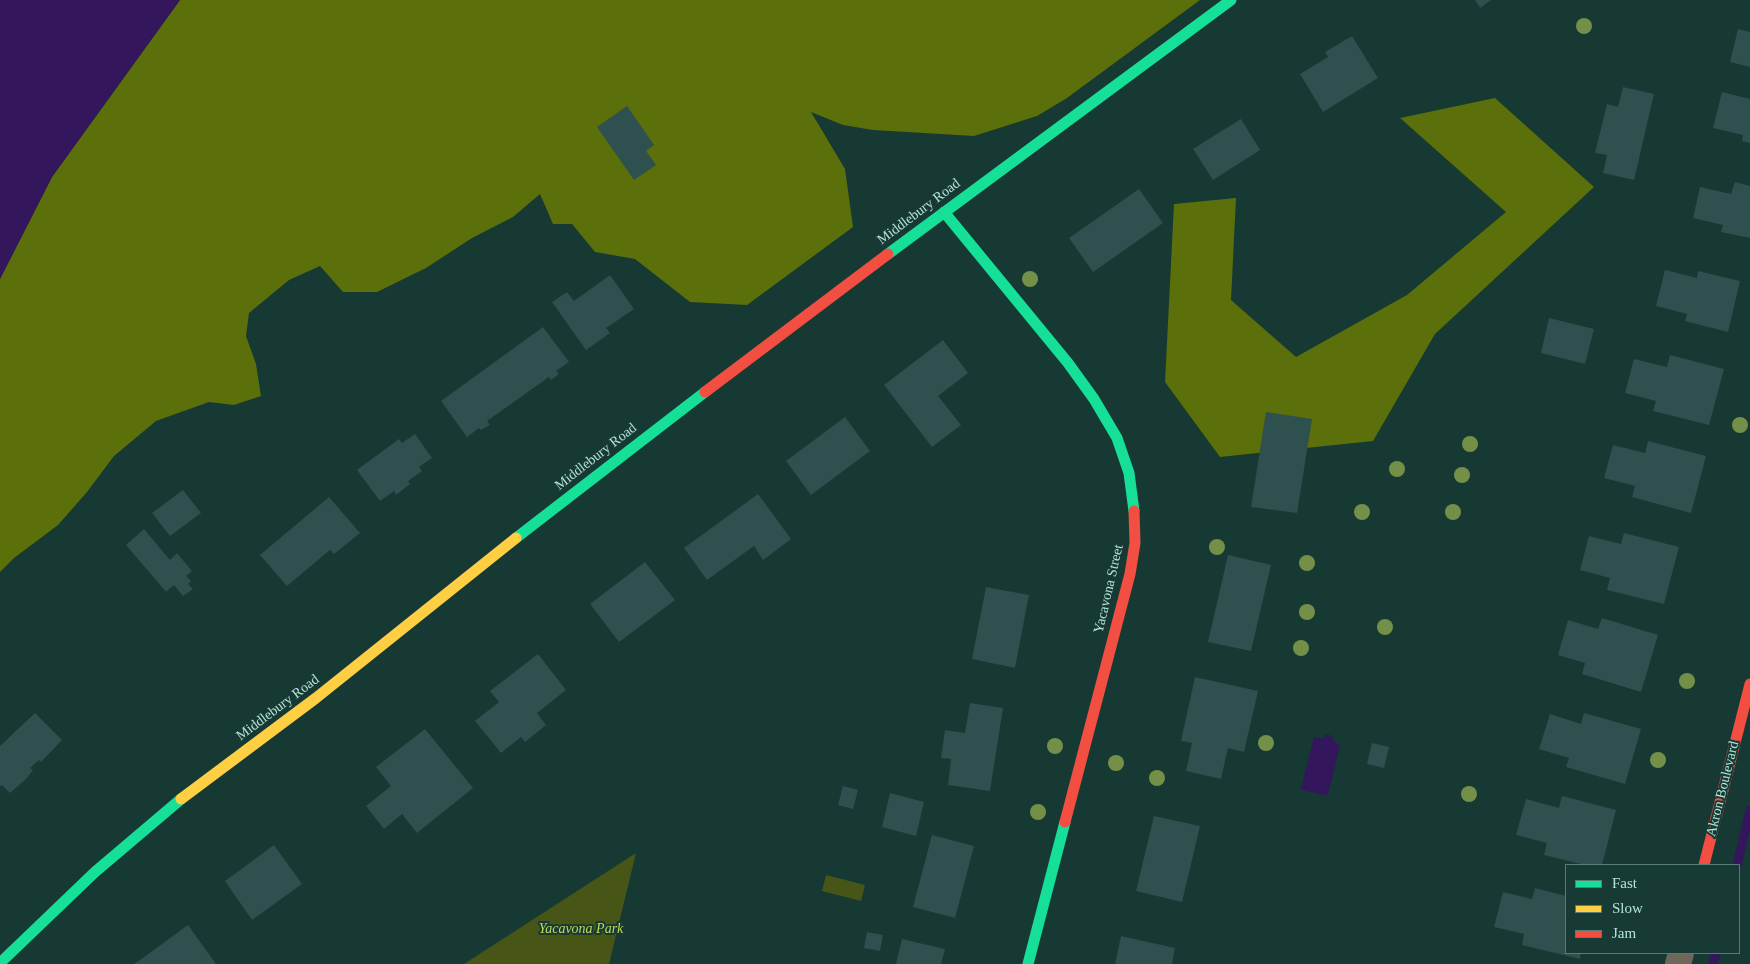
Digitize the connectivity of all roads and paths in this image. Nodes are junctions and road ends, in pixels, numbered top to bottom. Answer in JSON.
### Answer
{"nodes":[{"id":1,"x":1231,"y":0,"type":"edge"},
{"id":2,"x":944,"y":212,"type":"junction"},
{"id":3,"x":1750,"y":684,"type":"edge"},
{"id":4,"x":1704,"y":864,"type":"edge"},
{"id":5,"x":0,"y":963,"type":"edge"},
{"id":6,"x":1028,"y":964,"type":"edge"}],
"edges":[{"from":1,"to":2,"type":"street","name":"Middlebury Road"},
{"from":2,"to":5,"type":"street","name":"Middlebury Road"},
{"from":2,"to":6,"type":"street","name":"Yacavona Street"},
{"from":3,"to":4,"type":"street","name":"Akron Boulevard"}]}
